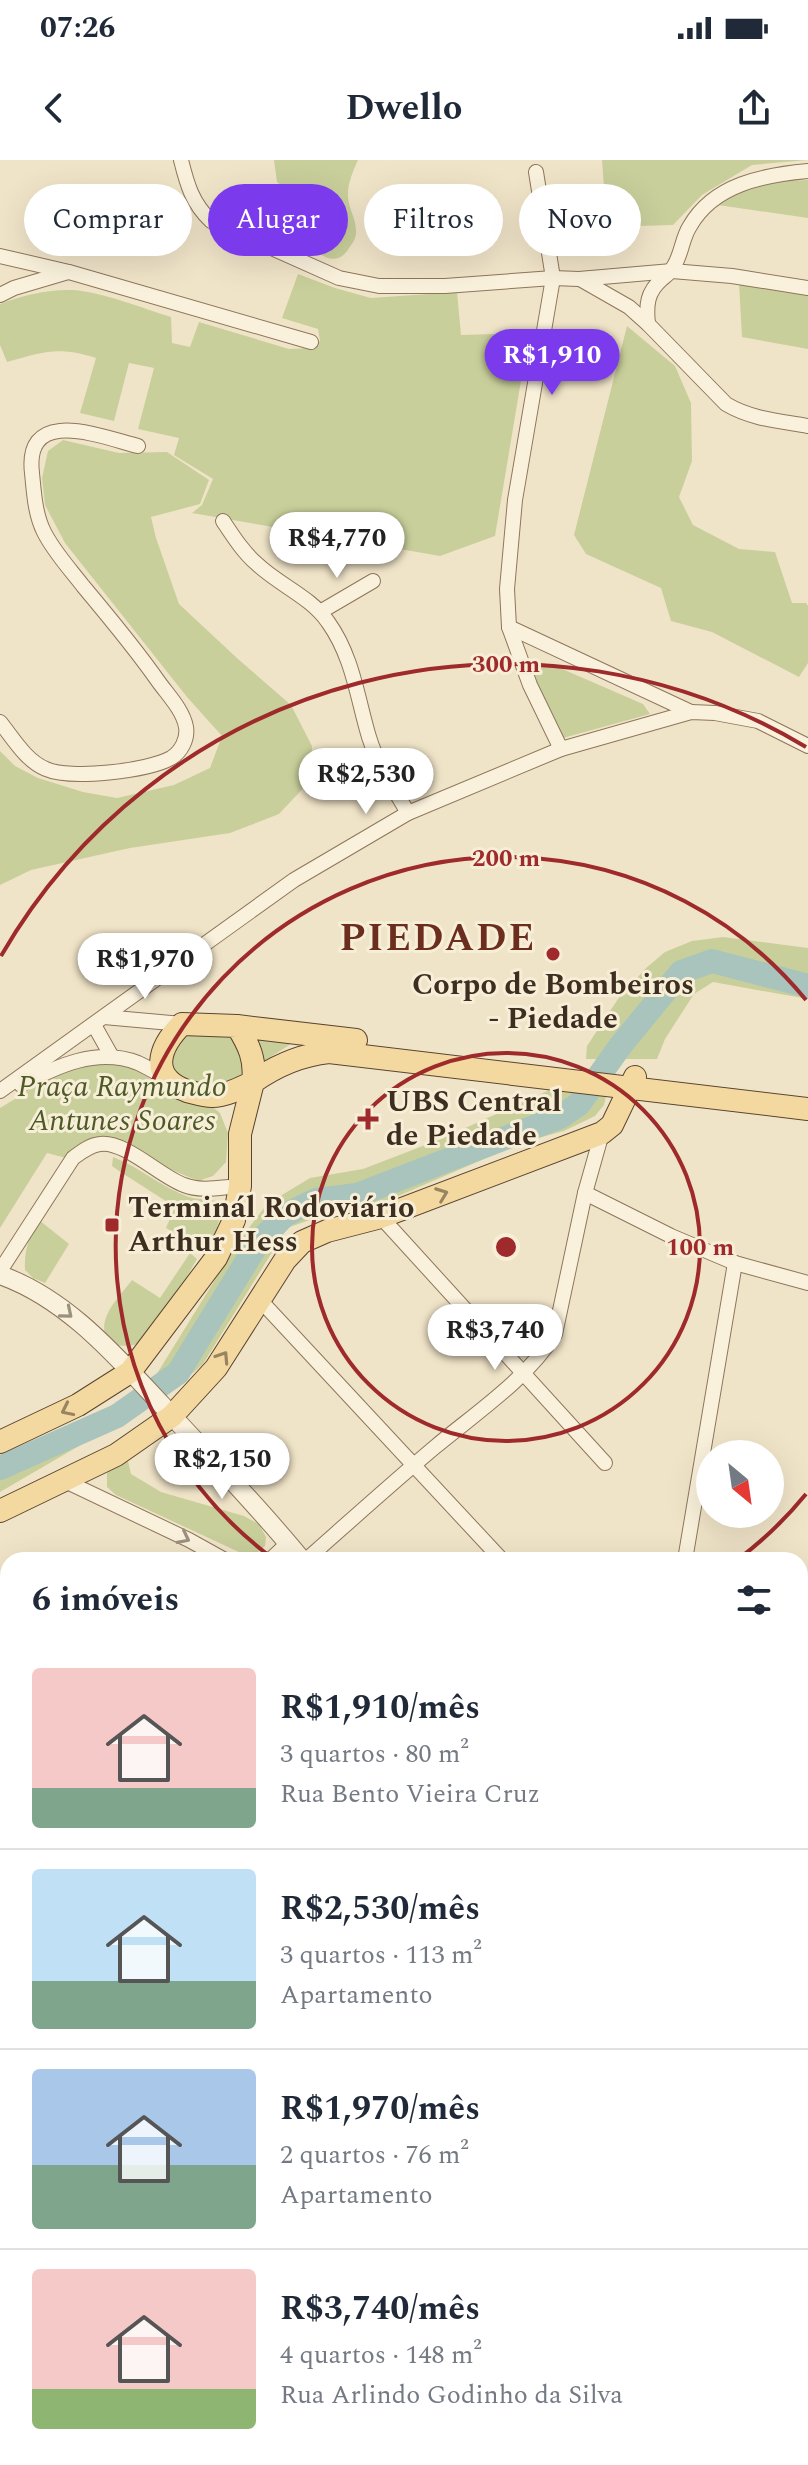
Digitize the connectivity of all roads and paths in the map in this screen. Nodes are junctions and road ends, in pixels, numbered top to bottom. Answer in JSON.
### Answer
{"nodes":[{"id":1,"x":181,"y":160,"type":"edge"},
{"id":2,"x":808,"y":171,"type":"edge"},
{"id":3,"x":536,"y":172,"type":"dead end"},
{"id":4,"x":0,"y":256,"type":"edge"},
{"id":5,"x":672,"y":271,"type":"junction"},
{"id":6,"x":69,"y":272,"type":"junction"},
{"id":7,"x":553,"y":278,"type":"junction"},
{"id":8,"x":579,"y":279,"type":"junction"},
{"id":9,"x":808,"y":288,"type":"edge"},
{"id":10,"x":0,"y":295,"type":"edge"},
{"id":11,"x":648,"y":324,"type":"junction"},
{"id":12,"x":311,"y":342,"type":"dead end"},
{"id":13,"x":808,"y":426,"type":"edge"},
{"id":14,"x":138,"y":446,"type":"dead end"},
{"id":15,"x":223,"y":521,"type":"dead end"},
{"id":16,"x":373,"y":581,"type":"dead end"},
{"id":17,"x":320,"y":612,"type":"junction"},
{"id":18,"x":509,"y":627,"type":"junction"},
{"id":19,"x":691,"y":712,"type":"junction"},
{"id":20,"x":0,"y":722,"type":"edge"},
{"id":21,"x":808,"y":746,"type":"edge"},
{"id":22,"x":561,"y":749,"type":"junction"},
{"id":23,"x":408,"y":813,"type":"junction"},
{"id":24,"x":99,"y":1021,"type":"junction"},
{"id":25,"x":182,"y":1024,"type":"junction"},
{"id":26,"x":237,"y":1026,"type":"junction"},
{"id":27,"x":310,"y":1035,"type":"junction"},
{"id":28,"x":60,"y":1048,"type":"junction"},
{"id":29,"x":112,"y":1057,"type":"junction"},
{"id":30,"x":80,"y":1059,"type":"junction"},
{"id":31,"x":576,"y":1074,"type":"junction"},
{"id":32,"x":261,"y":1076,"type":"junction"},
{"id":33,"x":166,"y":1078,"type":"junction"},
{"id":34,"x":628,"y":1081,"type":"junction"},
{"id":35,"x":661,"y":1092,"type":"junction"},
{"id":36,"x":0,"y":1094,"type":"edge"},
{"id":37,"x":808,"y":1095,"type":"edge"},
{"id":38,"x":212,"y":1096,"type":"junction"},
{"id":39,"x":808,"y":1109,"type":"edge"},
{"id":40,"x":620,"y":1111,"type":"junction"},
{"id":41,"x":602,"y":1133,"type":"junction"},
{"id":42,"x":240,"y":1134,"type":"junction"},
{"id":43,"x":240,"y":1186,"type":"junction"},
{"id":44,"x":585,"y":1193,"type":"junction"},
{"id":45,"x":381,"y":1217,"type":"junction"},
{"id":46,"x":735,"y":1263,"type":"junction"},
{"id":47,"x":0,"y":1273,"type":"edge"},
{"id":48,"x":808,"y":1283,"type":"edge"},
{"id":49,"x":260,"y":1300,"type":"junction"},
{"id":50,"x":523,"y":1373,"type":"junction"},
{"id":51,"x":138,"y":1380,"type":"junction"},
{"id":52,"x":168,"y":1411,"type":"junction"},
{"id":53,"x":0,"y":1442,"type":"edge"},
{"id":54,"x":605,"y":1463,"type":"dead end"},
{"id":55,"x":414,"y":1465,"type":"junction"},
{"id":56,"x":63,"y":1480,"type":"junction"},
{"id":57,"x":0,"y":1511,"type":"edge"},
{"id":58,"x":288,"y":1543,"type":"junction"},
{"id":59,"x":211,"y":1552,"type":"edge"},
{"id":60,"x":278,"y":1552,"type":"edge"},
{"id":61,"x":296,"y":1552,"type":"edge"},
{"id":62,"x":313,"y":1552,"type":"edge"},
{"id":63,"x":495,"y":1552,"type":"edge"},
{"id":64,"x":686,"y":1552,"type":"edge"}],
"edges":[{"from":1,"to":7,"type":"street"},
{"from":2,"to":5,"type":"street"},
{"from":3,"to":7,"type":"street"},
{"from":4,"to":6,"type":"street"},
{"from":5,"to":8,"type":"street"},
{"from":5,"to":9,"type":"street"},
{"from":5,"to":11,"type":"street"},
{"from":6,"to":10,"type":"street"},
{"from":6,"to":12,"type":"street"},
{"from":7,"to":8,"type":"street"},
{"from":7,"to":18,"type":"street"},
{"from":8,"to":11,"type":"street"},
{"from":11,"to":13,"type":"street"},
{"from":14,"to":20,"type":"street"},
{"from":15,"to":17,"type":"street"},
{"from":16,"to":17,"type":"street"},
{"from":17,"to":23,"type":"street"},
{"from":18,"to":19,"type":"street"},
{"from":18,"to":22,"type":"street"},
{"from":19,"to":21,"type":"street"},
{"from":19,"to":22,"type":"street"},
{"from":22,"to":23,"type":"street"},
{"from":23,"to":24,"type":"street"},
{"from":24,"to":25,"type":"street"},
{"from":24,"to":28,"type":"street"},
{"from":24,"to":29,"type":"street"},
{"from":25,"to":26,"type":"main road"},
{"from":25,"to":33,"type":"main road"},
{"from":26,"to":27,"type":"main road"},
{"from":26,"to":32,"type":"main road"},
{"from":27,"to":31,"type":"main road"},
{"from":27,"to":32,"type":"main road"},
{"from":28,"to":30,"type":"street"},
{"from":28,"to":36,"type":"street"},
{"from":29,"to":30,"type":"street"},
{"from":29,"to":33,"type":"street"},
{"from":30,"to":36,"type":"street"},
{"from":31,"to":32,"type":"main road"},
{"from":31,"to":34,"type":"main road"},
{"from":32,"to":38,"type":"main road"},
{"from":32,"to":42,"type":"main road"},
{"from":33,"to":38,"type":"main road"},
{"from":34,"to":35,"type":"main road"},
{"from":34,"to":37,"type":"main road"},
{"from":34,"to":40,"type":"main road"},
{"from":35,"to":39,"type":"main road"},
{"from":35,"to":40,"type":"main road"},
{"from":38,"to":42,"type":"main road"},
{"from":40,"to":41,"type":"main road"},
{"from":41,"to":44,"type":"street"},
{"from":45,"to":41,"type":"main road","one_way":true},
{"from":42,"to":43,"type":"main road"},
{"from":43,"to":47,"type":"street"},
{"from":43,"to":51,"type":"main road"},
{"from":44,"to":46,"type":"street"},
{"from":44,"to":50,"type":"street"},
{"from":45,"to":49,"type":"main road"},
{"from":45,"to":50,"type":"street"},
{"from":46,"to":48,"type":"street"},
{"from":46,"to":64,"type":"street"},
{"from":47,"to":51,"type":"street","one_way":true},
{"from":52,"to":49,"type":"main road","one_way":true},
{"from":49,"to":55,"type":"street"},
{"from":50,"to":54,"type":"street"},
{"from":50,"to":55,"type":"street"},
{"from":51,"to":52,"type":"street"},
{"from":51,"to":53,"type":"main road","one_way":true},
{"from":52,"to":56,"type":"main road"},
{"from":52,"to":58,"type":"street"},
{"from":55,"to":62,"type":"street"},
{"from":55,"to":63,"type":"street"},
{"from":56,"to":57,"type":"main road"},
{"from":56,"to":59,"type":"street","one_way":true},
{"from":58,"to":60,"type":"street"},
{"from":58,"to":61,"type":"street"}]}
